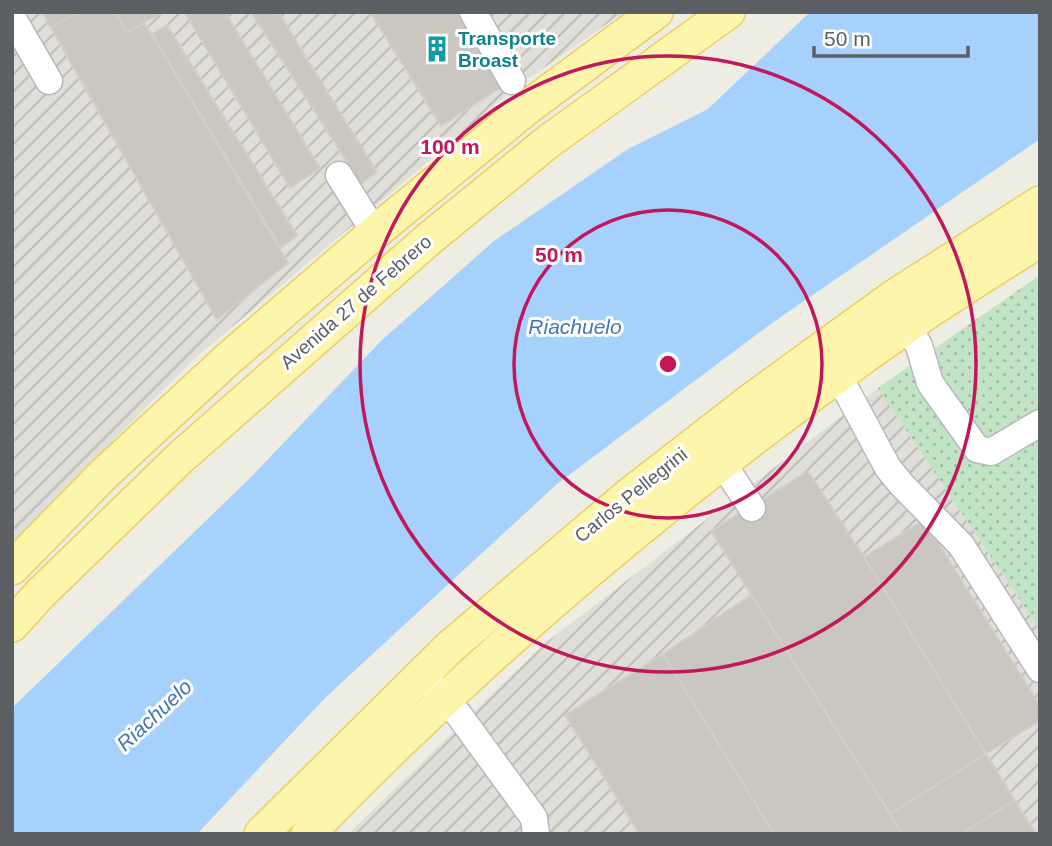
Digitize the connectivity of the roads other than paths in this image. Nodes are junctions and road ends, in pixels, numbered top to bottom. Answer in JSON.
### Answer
{"nodes":[{"id":1,"x":473,"y":12,"type":"edge"},
{"id":2,"x":656,"y":12,"type":"edge"},
{"id":3,"x":728,"y":12,"type":"edge"},
{"id":4,"x":12,"y":17,"type":"edge"},
{"id":5,"x":49,"y":81,"type":"dead end"},
{"id":6,"x":520,"y":94,"type":"junction"},
{"id":7,"x":549,"y":141,"type":"junction"},
{"id":8,"x":339,"y":175,"type":"dead end"},
{"id":9,"x":1040,"y":203,"type":"edge"},
{"id":10,"x":375,"y":233,"type":"junction"},
{"id":11,"x":1040,"y":240,"type":"edge"},
{"id":12,"x":900,"y":312,"type":"junction"},
{"id":13,"x":831,"y":362,"type":"junction"},
{"id":14,"x":214,"y":373,"type":"junction"},
{"id":15,"x":242,"y":402,"type":"junction"},
{"id":16,"x":1040,"y":423,"type":"edge"},
{"id":17,"x":713,"y":450,"type":"junction"},
{"id":18,"x":752,"y":508,"type":"dead end"},
{"id":19,"x":12,"y":568,"type":"edge"},
{"id":20,"x":12,"y":625,"type":"edge"},
{"id":21,"x":1040,"y":669,"type":"edge"},
{"id":22,"x":421,"y":674,"type":"junction"},
{"id":23,"x":444,"y":699,"type":"junction"},
{"id":24,"x":261,"y":834,"type":"edge"},
{"id":25,"x":308,"y":834,"type":"edge"},
{"id":26,"x":536,"y":834,"type":"edge"}],
"edges":[{"from":1,"to":6,"type":"street"},
{"from":2,"to":6,"type":"main road","name":"Avenida 27 de Febrero"},
{"from":3,"to":7,"type":"main road","name":"Avenida 27 de Febrero"},
{"from":4,"to":5,"type":"street"},
{"from":6,"to":7,"type":"main road"},
{"from":6,"to":10,"type":"main road","name":"Avenida 27 de Febrero"},
{"from":7,"to":15,"type":"main road","name":"Avenida 27 de Febrero"},
{"from":8,"to":10,"type":"street"},
{"from":9,"to":12,"type":"main road","name":"Carlos Pellegrini"},
{"from":10,"to":14,"type":"main road","name":"Avenida 27 de Febrero"},
{"from":11,"to":12,"type":"main road","name":"Carlos Pellegrini"},
{"from":12,"to":13,"type":"main road","name":"Carlos Pellegrini"},
{"from":12,"to":16,"type":"street"},
{"from":13,"to":17,"type":"main road","name":"Carlos Pellegrini"},
{"from":13,"to":21,"type":"street"},
{"from":14,"to":15,"type":"main road"},
{"from":14,"to":19,"type":"main road","name":"Avenida 27 de Febrero"},
{"from":15,"to":20,"type":"main road"},
{"from":17,"to":18,"type":"street"},
{"from":17,"to":22,"type":"main road","name":"Carlos Pellegrini"},
{"from":17,"to":23,"type":"main road","name":"Carlos Pellegrini"},
{"from":22,"to":23,"type":"street"},
{"from":22,"to":24,"type":"main road","name":"Carlos Pellegrini"},
{"from":23,"to":25,"type":"main road","name":"Carlos Pellegrini"},
{"from":23,"to":26,"type":"street"}]}
